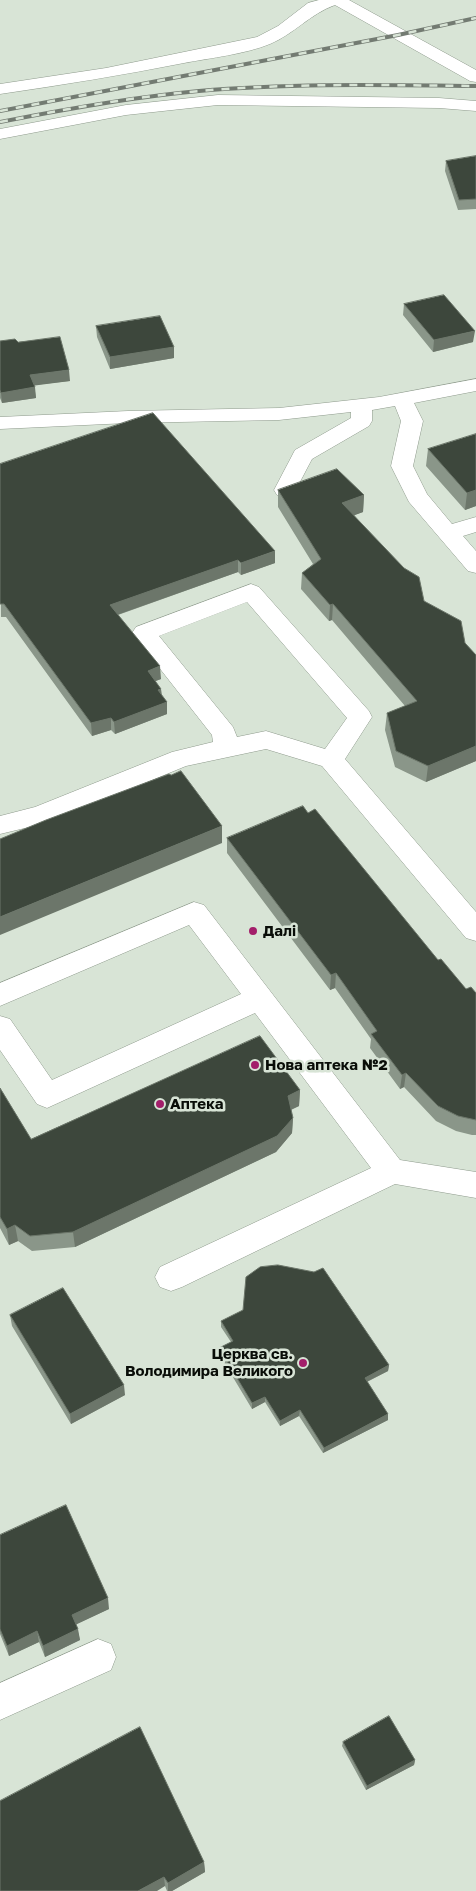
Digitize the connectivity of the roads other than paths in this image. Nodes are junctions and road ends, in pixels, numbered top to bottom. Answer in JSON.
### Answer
{"nodes":[{"id":1,"x":336,"y":0,"type":"edge"},
{"id":2,"x":476,"y":77,"type":"edge"},
{"id":3,"x":0,"y":89,"type":"edge"},
{"id":4,"x":476,"y":106,"type":"edge"},
{"id":5,"x":0,"y":134,"type":"edge"},
{"id":6,"x":476,"y":385,"type":"edge"},
{"id":7,"x":402,"y":399,"type":"junction"},
{"id":8,"x":362,"y":405,"type":"junction"},
{"id":9,"x":0,"y":423,"type":"edge"},
{"id":10,"x":285,"y":490,"type":"edge"},
{"id":11,"x":476,"y":524,"type":"edge"},
{"id":12,"x":447,"y":533,"type":"junction"},
{"id":13,"x":476,"y":566,"type":"edge"},
{"id":14,"x":228,"y":748,"type":"junction"},
{"id":15,"x":331,"y":760,"type":"junction"},
{"id":16,"x":0,"y":825,"type":"edge"},
{"id":17,"x":476,"y":931,"type":"edge"},
{"id":18,"x":0,"y":995,"type":"edge"},
{"id":19,"x":260,"y":998,"type":"junction"},
{"id":20,"x":0,"y":1027,"type":"edge"},
{"id":21,"x":391,"y":1171,"type":"junction"},
{"id":22,"x":476,"y":1185,"type":"edge"},
{"id":23,"x":172,"y":1276,"type":"dead end"},
{"id":24,"x":98,"y":1657,"type":"dead end"},
{"id":25,"x":0,"y":1702,"type":"edge"}],
"edges":[{"from":1,"to":2,"type":"street"},
{"from":1,"to":3,"type":"street"},
{"from":4,"to":5,"type":"street"},
{"from":6,"to":7,"type":"street"},
{"from":7,"to":8,"type":"street"},
{"from":7,"to":12,"type":"street"},
{"from":8,"to":9,"type":"street"},
{"from":8,"to":10,"type":"street"},
{"from":11,"to":12,"type":"street"},
{"from":12,"to":13,"type":"street"},
{"from":14,"to":15,"type":"street"},
{"from":14,"to":15,"type":"street"},
{"from":14,"to":16,"type":"street"},
{"from":15,"to":17,"type":"street"},
{"from":18,"to":19,"type":"street"},
{"from":19,"to":20,"type":"street"},
{"from":19,"to":21,"type":"street"},
{"from":21,"to":22,"type":"street"},
{"from":21,"to":23,"type":"street"},
{"from":24,"to":25,"type":"street"}]}
